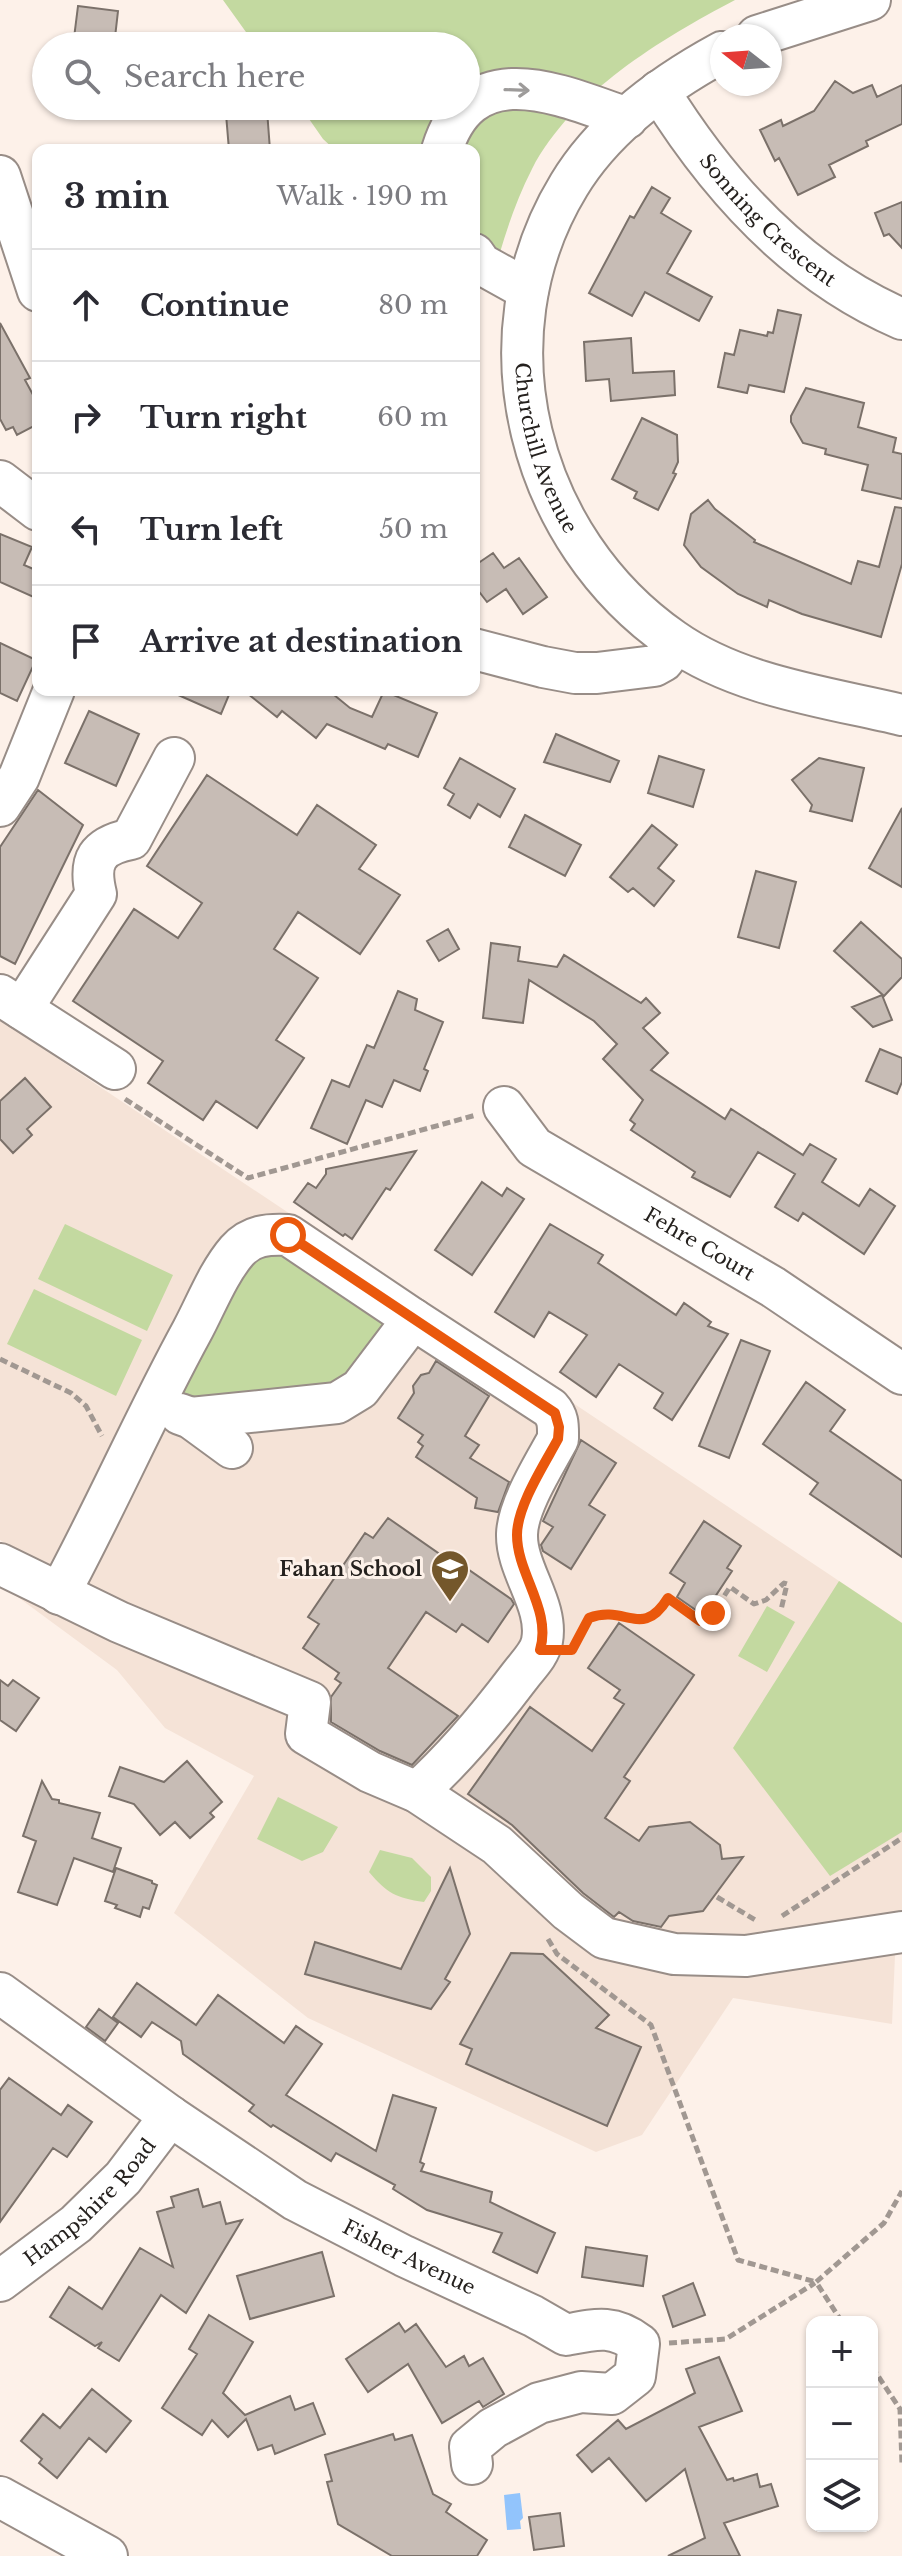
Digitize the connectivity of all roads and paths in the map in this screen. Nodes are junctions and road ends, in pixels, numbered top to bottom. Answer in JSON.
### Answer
{"nodes":[{"id":1,"x":870,"y":0,"type":"edge"},
{"id":2,"x":782,"y":28,"type":"edge"},
{"id":3,"x":710,"y":59,"type":"edge"},
{"id":4,"x":659,"y":91,"type":"junction"},
{"id":5,"x":480,"y":97,"type":"edge"},
{"id":6,"x":627,"y":118,"type":"junction"},
{"id":7,"x":456,"y":120,"type":"edge"},
{"id":8,"x":445,"y":144,"type":"edge"},
{"id":9,"x":0,"y":176,"type":"edge"},
{"id":10,"x":480,"y":263,"type":"edge"},
{"id":11,"x":32,"y":273,"type":"edge"},
{"id":12,"x":528,"y":290,"type":"junction"},
{"id":13,"x":902,"y":319,"type":"edge"},
{"id":14,"x":0,"y":481,"type":"edge"},
{"id":15,"x":32,"y":505,"type":"edge"},
{"id":16,"x":676,"y":643,"type":"junction"},
{"id":17,"x":480,"y":651,"type":"edge"},
{"id":18,"x":52,"y":696,"type":"edge"},
{"id":19,"x":902,"y":715,"type":"edge"},
{"id":20,"x":174,"y":758,"type":"dead end"},
{"id":21,"x":0,"y":806,"type":"edge"},
{"id":22,"x":11,"y":1002,"type":"edge"},
{"id":23,"x":118,"y":1083,"type":"joint"},
{"id":24,"x":504,"y":1107,"type":"joint"},
{"id":25,"x":413,"y":1319,"type":"junction"},
{"id":26,"x":0,"y":1359,"type":"edge"},
{"id":27,"x":902,"y":1374,"type":"edge"},
{"id":28,"x":152,"y":1411,"type":"junction"},
{"id":29,"x":191,"y":1418,"type":"junction"},
{"id":30,"x":232,"y":1448,"type":"dead end"},
{"id":31,"x":126,"y":1463,"type":"junction"},
{"id":32,"x":2,"y":1565,"type":"edge"},
{"id":33,"x":59,"y":1594,"type":"junction"},
{"id":34,"x":781,"y":1610,"type":"dead end"},
{"id":35,"x":540,"y":1650,"type":"junction"},
{"id":36,"x":417,"y":1792,"type":"junction"},
{"id":37,"x":902,"y":1838,"type":"edge"},
{"id":38,"x":717,"y":1897,"type":"dead end"},
{"id":39,"x":779,"y":1918,"type":"dead end"},
{"id":40,"x":767,"y":1926,"type":"dead end"},
{"id":41,"x":542,"y":1927,"type":"dead end"},
{"id":42,"x":902,"y":1932,"type":"edge"},
{"id":43,"x":0,"y":1993,"type":"edge"},
{"id":44,"x":170,"y":2116,"type":"junction"},
{"id":45,"x":902,"y":2191,"type":"edge"},
{"id":46,"x":0,"y":2281,"type":"edge"},
{"id":47,"x":816,"y":2282,"type":"junction"},
{"id":48,"x":838,"y":2316,"type":"edge"},
{"id":49,"x":639,"y":2344,"type":"junction"},
{"id":50,"x":878,"y":2376,"type":"edge"},
{"id":51,"x":472,"y":2464,"type":"dead end"},
{"id":52,"x":902,"y":2464,"type":"edge"},
{"id":53,"x":0,"y":2497,"type":"edge"},
{"id":54,"x":107,"y":2556,"type":"edge"}],
"edges":[{"from":1,"to":2,"type":"street"},
{"from":3,"to":4,"type":"street","name":"Churchill Avenue"},
{"from":4,"to":6,"type":"street","name":"Churchill Avenue"},
{"from":4,"to":13,"type":"street","name":"Sonning Crescent"},
{"from":5,"to":6,"type":"street","one_way":true},
{"from":6,"to":12,"type":"street","name":"Churchill Avenue"},
{"from":8,"to":7,"type":"street","one_way":true},
{"from":9,"to":11,"type":"street"},
{"from":10,"to":12,"type":"street"},
{"from":12,"to":16,"type":"street","name":"Churchill Avenue"},
{"from":14,"to":15,"type":"street"},
{"from":16,"to":17,"type":"street"},
{"from":16,"to":19,"type":"street","name":"Churchill Avenue"},
{"from":18,"to":21,"type":"street"},
{"from":20,"to":22,"type":"street"},
{"from":22,"to":23,"type":"street"},
{"from":23,"to":24,"type":"path"},
{"from":24,"to":27,"type":"street","name":"Fehre Court"},
{"from":25,"to":28,"type":"street"},
{"from":25,"to":29,"type":"street"},
{"from":25,"to":35,"type":"street"},
{"from":26,"to":31,"type":"path"},
{"from":28,"to":29,"type":"street"},
{"from":28,"to":31,"type":"street"},
{"from":29,"to":30,"type":"street"},
{"from":31,"to":33,"type":"street"},
{"from":32,"to":33,"type":"street"},
{"from":33,"to":36,"type":"street"},
{"from":34,"to":35,"type":"path"},
{"from":35,"to":36,"type":"street"},
{"from":36,"to":42,"type":"street"},
{"from":37,"to":39,"type":"path"},
{"from":38,"to":40,"type":"path"},
{"from":41,"to":47,"type":"path"},
{"from":43,"to":44,"type":"street","name":"Fisher Avenue"},
{"from":44,"to":46,"type":"street","name":"Hampshire Road"},
{"from":44,"to":49,"type":"street","name":"Fisher Avenue"},
{"from":45,"to":47,"type":"path"},
{"from":47,"to":48,"type":"path"},
{"from":47,"to":49,"type":"path"},
{"from":49,"to":51,"type":"street"},
{"from":50,"to":52,"type":"path"},
{"from":53,"to":54,"type":"street"}]}
